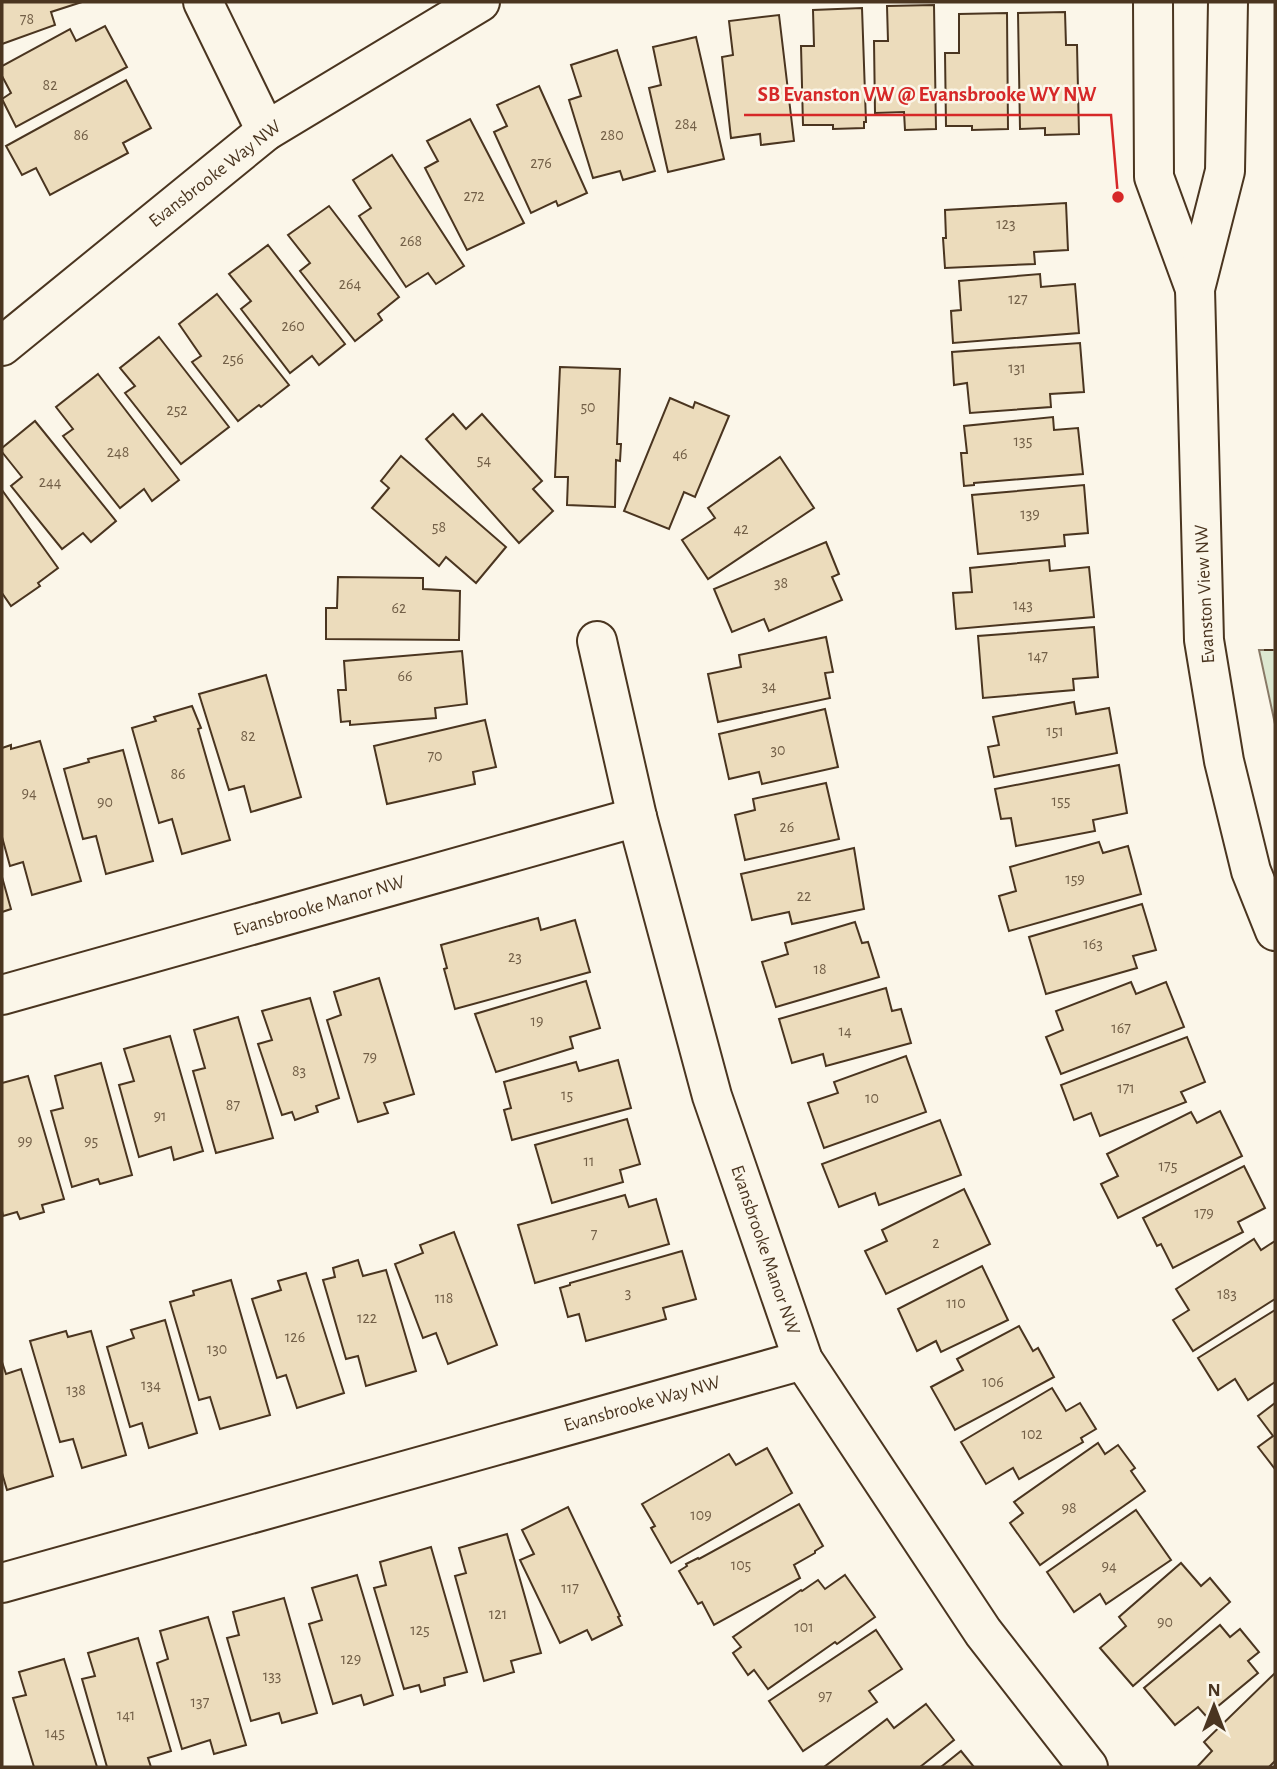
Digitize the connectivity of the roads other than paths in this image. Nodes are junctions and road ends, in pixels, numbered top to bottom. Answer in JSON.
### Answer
{"nodes":[{"id":1,"x":202,"y":2,"type":"edge"},
{"id":2,"x":480,"y":2,"type":"edge"},
{"id":3,"x":1153,"y":2,"type":"edge"},
{"id":4,"x":1228,"y":2,"type":"edge"},
{"id":5,"x":266,"y":131,"type":"junction"},
{"id":6,"x":1195,"y":289,"type":"junction"},
{"id":7,"x":2,"y":346,"type":"edge"},
{"id":8,"x":597,"y":641,"type":"dead end"},
{"id":9,"x":637,"y":817,"type":"junction"},
{"id":10,"x":1275,"y":931,"type":"edge"},
{"id":11,"x":2,"y":995,"type":"edge"},
{"id":12,"x":803,"y":1360,"type":"junction"},
{"id":13,"x":2,"y":1583,"type":"edge"},
{"id":14,"x":1088,"y":1767,"type":"edge"}],
"edges":[{"from":1,"to":5,"type":"street"},
{"from":2,"to":5,"type":"street","name":"Evansbrooke Way NW"},
{"from":3,"to":6,"type":"street","name":"Evanston View NW"},
{"from":4,"to":6,"type":"street","name":"Evanston View NW"},
{"from":5,"to":7,"type":"street","name":"Evansbrooke Way NW"},
{"from":6,"to":10,"type":"street","name":"Evanston View NW"},
{"from":8,"to":9,"type":"street","name":"Evansbrooke Manor NW"},
{"from":9,"to":11,"type":"street","name":"Evansbrooke Manor NW"},
{"from":9,"to":12,"type":"street","name":"Evansbrooke Manor NW"},
{"from":12,"to":13,"type":"street","name":"Evansbrooke Way NW"},
{"from":12,"to":14,"type":"street"}]}
